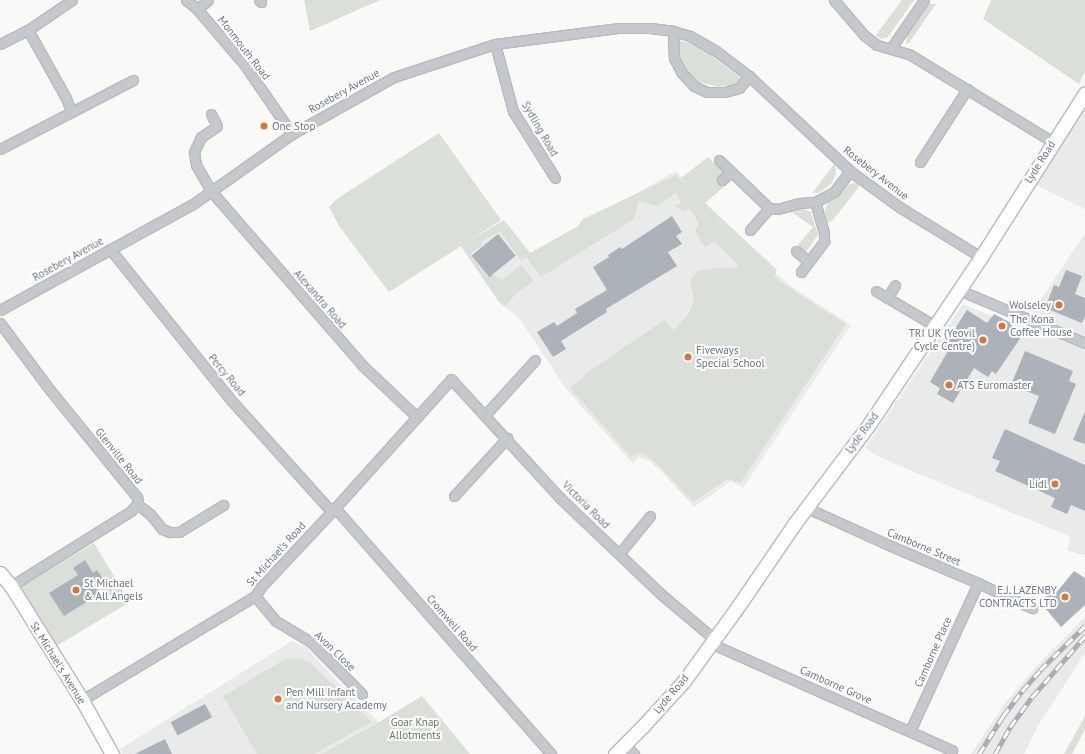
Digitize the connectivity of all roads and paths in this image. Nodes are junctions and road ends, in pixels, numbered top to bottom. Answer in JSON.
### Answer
{"nodes":[{"id":1,"x":72,"y":0,"type":"edge"},
{"id":2,"x":186,"y":0,"type":"edge"},
{"id":3,"x":208,"y":0,"type":"edge"},
{"id":4,"x":834,"y":0,"type":"edge"},
{"id":5,"x":924,"y":0,"type":"edge"},
{"id":6,"x":197,"y":9,"type":"junction"},
{"id":7,"x":28,"y":30,"type":"junction"},
{"id":8,"x":673,"y":31,"type":"junction"},
{"id":9,"x":0,"y":44,"type":"edge"},
{"id":10,"x":495,"y":44,"type":"junction"},
{"id":11,"x":891,"y":48,"type":"junction"},
{"id":12,"x":750,"y":76,"type":"junction"},
{"id":13,"x":133,"y":80,"type":"dead end"},
{"id":14,"x":967,"y":89,"type":"junction"},
{"id":15,"x":1085,"y":93,"type":"edge"},
{"id":16,"x":71,"y":111,"type":"junction"},
{"id":17,"x":211,"y":114,"type":"dead end"},
{"id":18,"x":292,"y":134,"type":"junction"},
{"id":19,"x":1053,"y":142,"type":"junction"},
{"id":20,"x":0,"y":149,"type":"edge"},
{"id":21,"x":719,"y":160,"type":"dead end"},
{"id":22,"x":920,"y":162,"type":"dead end"},
{"id":23,"x":850,"y":171,"type":"junction"},
{"id":24,"x":730,"y":172,"type":"junction"},
{"id":25,"x":555,"y":178,"type":"dead end"},
{"id":26,"x":722,"y":180,"type":"dead end"},
{"id":27,"x":211,"y":191,"type":"junction"},
{"id":28,"x":815,"y":202,"type":"junction"},
{"id":29,"x":769,"y":208,"type":"junction"},
{"id":30,"x":750,"y":230,"type":"dead end"},
{"id":31,"x":110,"y":249,"type":"junction"},
{"id":32,"x":796,"y":251,"type":"dead end"},
{"id":33,"x":981,"y":257,"type":"junction"},
{"id":34,"x":808,"y":261,"type":"junction"},
{"id":35,"x":801,"y":272,"type":"dead end"},
{"id":36,"x":895,"y":285,"type":"dead end"},
{"id":37,"x":959,"y":290,"type":"junction"},
{"id":38,"x":876,"y":291,"type":"dead end"},
{"id":39,"x":887,"y":298,"type":"junction"},
{"id":40,"x":0,"y":310,"type":"edge"},
{"id":41,"x":0,"y":323,"type":"edge"},
{"id":42,"x":935,"y":326,"type":"junction"},
{"id":43,"x":1085,"y":343,"type":"edge"},
{"id":44,"x":535,"y":360,"type":"dead end"},
{"id":45,"x":451,"y":379,"type":"joint"},
{"id":46,"x":485,"y":415,"type":"junction"},
{"id":47,"x":417,"y":417,"type":"junction"},
{"id":48,"x":507,"y":438,"type":"junction"},
{"id":49,"x":454,"y":496,"type":"dead end"},
{"id":50,"x":138,"y":504,"type":"junction"},
{"id":51,"x":223,"y":505,"type":"dead end"},
{"id":52,"x":807,"y":506,"type":"junction"},
{"id":53,"x":333,"y":510,"type":"junction"},
{"id":54,"x":650,"y":516,"type":"dead end"},
{"id":55,"x":619,"y":554,"type":"junction"},
{"id":56,"x":0,"y":574,"type":"edge"},
{"id":57,"x":978,"y":583,"type":"junction"},
{"id":58,"x":11,"y":586,"type":"junction"},
{"id":59,"x":255,"y":596,"type":"junction"},
{"id":60,"x":1032,"y":608,"type":"dead end"},
{"id":61,"x":712,"y":641,"type":"junction"},
{"id":62,"x":362,"y":694,"type":"dead end"},
{"id":63,"x":82,"y":700,"type":"junction"},
{"id":64,"x":910,"y":731,"type":"junction"},
{"id":65,"x":629,"y":749,"type":"edge"},
{"id":66,"x":952,"y":750,"type":"dead end"},
{"id":67,"x":112,"y":754,"type":"edge"},
{"id":68,"x":551,"y":754,"type":"edge"},
{"id":69,"x":615,"y":754,"type":"edge"}],
"edges":[{"from":1,"to":7,"type":"street"},
{"from":2,"to":6,"type":"street","name":"Monmouth Road"},
{"from":3,"to":6,"type":"street"},
{"from":4,"to":11,"type":"street"},
{"from":5,"to":11,"type":"street"},
{"from":6,"to":18,"type":"street","name":"Monmouth Road"},
{"from":7,"to":9,"type":"street"},
{"from":7,"to":16,"type":"street"},
{"from":8,"to":10,"type":"street","name":"Rosebery Avenue"},
{"from":8,"to":12,"type":"street","name":"Rosebery Avenue"},
{"from":8,"to":12,"type":"street"},
{"from":10,"to":18,"type":"street","name":"Rosebery Avenue"},
{"from":10,"to":25,"type":"street","name":"Sydling Road"},
{"from":11,"to":14,"type":"street"},
{"from":12,"to":23,"type":"street","name":"Rosebery Avenue"},
{"from":13,"to":16,"type":"street"},
{"from":14,"to":19,"type":"street"},
{"from":14,"to":22,"type":"street"},
{"from":15,"to":19,"type":"street","name":"Lyde Road"},
{"from":16,"to":20,"type":"street"},
{"from":17,"to":27,"type":"street","name":"Alexandra Road"},
{"from":18,"to":27,"type":"street","name":"Rosebery Avenue"},
{"from":19,"to":33,"type":"street","name":"Lyde Road"},
{"from":21,"to":24,"type":"street"},
{"from":23,"to":28,"type":"street"},
{"from":23,"to":33,"type":"street","name":"Rosebery Avenue"},
{"from":24,"to":26,"type":"street"},
{"from":24,"to":29,"type":"street"},
{"from":27,"to":31,"type":"street","name":"Rosebery Avenue"},
{"from":27,"to":47,"type":"street","name":"Alexandra Road"},
{"from":28,"to":29,"type":"street"},
{"from":28,"to":34,"type":"street"},
{"from":29,"to":30,"type":"street"},
{"from":31,"to":40,"type":"street","name":"Rosebery Avenue"},
{"from":31,"to":53,"type":"street","name":"Percy Road"},
{"from":32,"to":34,"type":"street"},
{"from":33,"to":37,"type":"street","name":"Lyde Road"},
{"from":34,"to":35,"type":"street"},
{"from":36,"to":39,"type":"street"},
{"from":37,"to":42,"type":"street","name":"Lyde Road"},
{"from":37,"to":43,"type":"street"},
{"from":38,"to":39,"type":"street"},
{"from":39,"to":42,"type":"street"},
{"from":41,"to":50,"type":"street","name":"Glenville Road"},
{"from":42,"to":52,"type":"street","name":"Lyde Road"},
{"from":44,"to":46,"type":"street"},
{"from":45,"to":46,"type":"street","name":"Victoria Road"},
{"from":45,"to":47,"type":"street","name":"St Michael's Road"},
{"from":46,"to":48,"type":"street","name":"Victoria Road"},
{"from":47,"to":53,"type":"street","name":"St Michael's Road"},
{"from":48,"to":49,"type":"street"},
{"from":48,"to":55,"type":"street","name":"Victoria Road"},
{"from":50,"to":51,"type":"street","name":"Glenville Road"},
{"from":50,"to":58,"type":"street"},
{"from":52,"to":57,"type":"street","name":"Camborne Street"},
{"from":52,"to":61,"type":"street","name":"Lyde Road"},
{"from":53,"to":59,"type":"street","name":"St Michael's Road"},
{"from":53,"to":68,"type":"street","name":"Cromwell Road"},
{"from":54,"to":55,"type":"street"},
{"from":55,"to":61,"type":"street","name":"Victoria Road"},
{"from":56,"to":58,"type":"street","name":"St. Michael's Avenue"},
{"from":57,"to":60,"type":"street","name":"Camborne Street"},
{"from":57,"to":64,"type":"street","name":"Camborne Place"},
{"from":58,"to":63,"type":"street","name":"St. Michael's Avenue"},
{"from":59,"to":62,"type":"street","name":"Avon Close"},
{"from":59,"to":63,"type":"street","name":"St Michael's Road"},
{"from":61,"to":64,"type":"street","name":"Camborne Grove"},
{"from":61,"to":65,"type":"street","name":"Lyde Road"},
{"from":63,"to":67,"type":"street","name":"St. Michael's Avenue"},
{"from":64,"to":66,"type":"street","name":"Camborne Grove"},
{"from":65,"to":69,"type":"street","name":"Lyde Road"}]}
